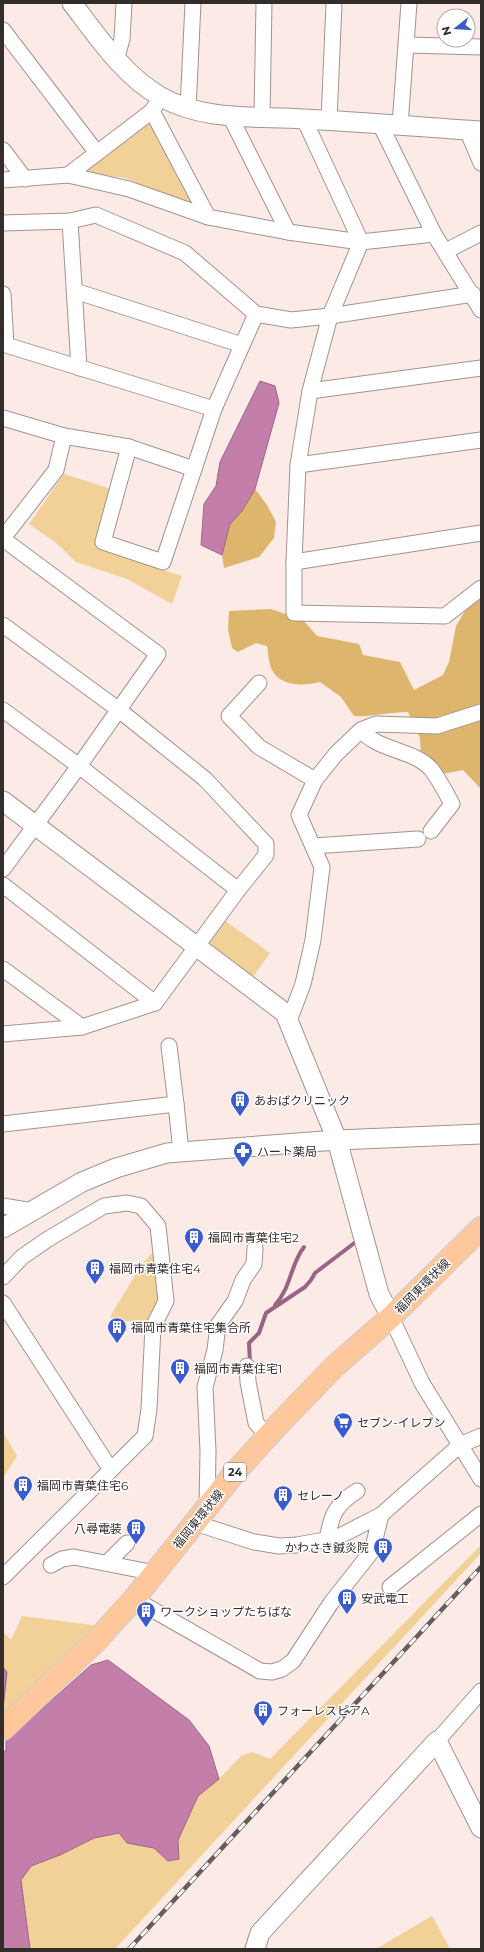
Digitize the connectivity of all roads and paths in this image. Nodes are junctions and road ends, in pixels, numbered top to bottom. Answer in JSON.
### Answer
{"nodes":[{"id":1,"x":72,"y":3,"type":"edge"},
{"id":2,"x":124,"y":3,"type":"edge"},
{"id":3,"x":193,"y":3,"type":"edge"},
{"id":4,"x":264,"y":3,"type":"edge"},
{"id":5,"x":334,"y":3,"type":"edge"},
{"id":6,"x":409,"y":3,"type":"edge"},
{"id":7,"x":3,"y":30,"type":"edge"},
{"id":8,"x":407,"y":45,"type":"junction"},
{"id":9,"x":481,"y":47,"type":"edge"},
{"id":10,"x":116,"y":60,"type":"junction"},
{"id":11,"x":156,"y":104,"type":"junction"},
{"id":12,"x":188,"y":109,"type":"junction"},
{"id":13,"x":230,"y":116,"type":"junction"},
{"id":14,"x":262,"y":117,"type":"junction"},
{"id":15,"x":304,"y":119,"type":"junction"},
{"id":16,"x":329,"y":121,"type":"junction"},
{"id":17,"x":380,"y":124,"type":"junction"},
{"id":18,"x":400,"y":125,"type":"junction"},
{"id":19,"x":474,"y":130,"type":"edge"},
{"id":20,"x":3,"y":150,"type":"edge"},
{"id":21,"x":97,"y":153,"type":"junction"},
{"id":22,"x":481,"y":163,"type":"edge"},
{"id":23,"x":68,"y":175,"type":"junction"},
{"id":24,"x":25,"y":178,"type":"junction"},
{"id":25,"x":3,"y":180,"type":"edge"},
{"id":26,"x":208,"y":217,"type":"junction"},
{"id":27,"x":70,"y":221,"type":"junction"},
{"id":28,"x":3,"y":223,"type":"edge"},
{"id":29,"x":288,"y":232,"type":"junction"},
{"id":30,"x":481,"y":233,"type":"edge"},
{"id":31,"x":434,"y":234,"type":"junction"},
{"id":32,"x":361,"y":242,"type":"junction"},
{"id":33,"x":446,"y":251,"type":"junction"},
{"id":34,"x":75,"y":291,"type":"junction"},
{"id":35,"x":3,"y":294,"type":"edge"},
{"id":36,"x":473,"y":294,"type":"junction"},
{"id":37,"x":481,"y":310,"type":"edge"},
{"id":38,"x":256,"y":314,"type":"junction"},
{"id":39,"x":330,"y":316,"type":"junction"},
{"id":40,"x":242,"y":345,"type":"junction"},
{"id":41,"x":79,"y":368,"type":"junction"},
{"id":42,"x":481,"y":368,"type":"edge"},
{"id":43,"x":310,"y":391,"type":"junction"},
{"id":44,"x":214,"y":409,"type":"junction"},
{"id":45,"x":3,"y":418,"type":"edge"},
{"id":46,"x":64,"y":436,"type":"junction"},
{"id":47,"x":481,"y":440,"type":"edge"},
{"id":48,"x":129,"y":447,"type":"junction"},
{"id":49,"x":298,"y":465,"type":"junction"},
{"id":50,"x":194,"y":469,"type":"junction"},
{"id":51,"x":481,"y":533,"type":"edge"},
{"id":52,"x":3,"y":539,"type":"edge"},
{"id":53,"x":294,"y":562,"type":"junction"},
{"id":54,"x":481,"y":588,"type":"edge"},
{"id":55,"x":3,"y":625,"type":"edge"},
{"id":56,"x":259,"y":683,"type":"dead end"},
{"id":57,"x":3,"y":710,"type":"edge"},
{"id":58,"x":119,"y":710,"type":"junction"},
{"id":59,"x":481,"y":712,"type":"edge"},
{"id":60,"x":361,"y":730,"type":"junction"},
{"id":61,"x":79,"y":766,"type":"junction"},
{"id":62,"x":315,"y":780,"type":"junction"},
{"id":63,"x":3,"y":801,"type":"edge"},
{"id":64,"x":35,"y":825,"type":"junction"},
{"id":65,"x":431,"y":831,"type":"dead end"},
{"id":66,"x":418,"y":839,"type":"dead end"},
{"id":67,"x":313,"y":846,"type":"junction"},
{"id":68,"x":3,"y":869,"type":"edge"},
{"id":69,"x":3,"y":885,"type":"edge"},
{"id":70,"x":238,"y":890,"type":"junction"},
{"id":71,"x":198,"y":947,"type":"junction"},
{"id":72,"x":3,"y":969,"type":"edge"},
{"id":73,"x":155,"y":1003,"type":"junction"},
{"id":74,"x":289,"y":1021,"type":"junction"},
{"id":75,"x":82,"y":1027,"type":"junction"},
{"id":76,"x":3,"y":1034,"type":"edge"},
{"id":77,"x":169,"y":1046,"type":"dead end"},
{"id":78,"x":176,"y":1104,"type":"junction"},
{"id":79,"x":3,"y":1124,"type":"edge"},
{"id":80,"x":481,"y":1134,"type":"edge"},
{"id":81,"x":337,"y":1140,"type":"junction"},
{"id":82,"x":182,"y":1152,"type":"junction"},
{"id":83,"x":3,"y":1206,"type":"edge"},
{"id":84,"x":32,"y":1211,"type":"junction"},
{"id":85,"x":3,"y":1228,"type":"edge"},
{"id":86,"x":481,"y":1228,"type":"edge"},
{"id":87,"x":255,"y":1248,"type":"dead end"},
{"id":88,"x":3,"y":1277,"type":"edge"},
{"id":89,"x":3,"y":1303,"type":"edge"},
{"id":90,"x":391,"y":1317,"type":"junction"},
{"id":91,"x":247,"y":1366,"type":"dead end"},
{"id":92,"x":268,"y":1436,"type":"junction"},
{"id":93,"x":481,"y":1436,"type":"edge"},
{"id":94,"x":460,"y":1445,"type":"junction"},
{"id":95,"x":111,"y":1470,"type":"junction"},
{"id":96,"x":481,"y":1479,"type":"edge"},
{"id":97,"x":358,"y":1491,"type":"dead end"},
{"id":98,"x":481,"y":1514,"type":"edge"},
{"id":99,"x":201,"y":1515,"type":"junction"},
{"id":100,"x":381,"y":1515,"type":"junction"},
{"id":101,"x":327,"y":1540,"type":"junction"},
{"id":102,"x":127,"y":1543,"type":"dead end"},
{"id":103,"x":107,"y":1563,"type":"junction"},
{"id":104,"x":51,"y":1565,"type":"dead end"},
{"id":105,"x":155,"y":1573,"type":"junction"},
{"id":106,"x":3,"y":1577,"type":"edge"},
{"id":107,"x":390,"y":1587,"type":"dead end"},
{"id":108,"x":134,"y":1599,"type":"junction"},
{"id":109,"x":481,"y":1691,"type":"edge"},
{"id":110,"x":3,"y":1729,"type":"edge"},
{"id":111,"x":437,"y":1741,"type":"junction"},
{"id":112,"x":481,"y":1828,"type":"edge"},
{"id":113,"x":254,"y":1949,"type":"edge"}],
"edges":[{"from":1,"to":10,"type":"street"},
{"from":2,"to":10,"type":"street"},
{"from":3,"to":12,"type":"street"},
{"from":4,"to":14,"type":"street"},
{"from":5,"to":16,"type":"street"},
{"from":6,"to":8,"type":"street"},
{"from":7,"to":21,"type":"street"},
{"from":8,"to":9,"type":"street"},
{"from":8,"to":18,"type":"street"},
{"from":10,"to":11,"type":"street"},
{"from":11,"to":12,"type":"street"},
{"from":11,"to":21,"type":"street"},
{"from":11,"to":26,"type":"street"},
{"from":12,"to":13,"type":"street"},
{"from":13,"to":14,"type":"street"},
{"from":13,"to":29,"type":"street"},
{"from":14,"to":15,"type":"street"},
{"from":15,"to":16,"type":"street"},
{"from":15,"to":32,"type":"street"},
{"from":16,"to":17,"type":"street"},
{"from":17,"to":18,"type":"street"},
{"from":17,"to":31,"type":"street"},
{"from":18,"to":19,"type":"street"},
{"from":19,"to":22,"type":"street"},
{"from":20,"to":24,"type":"street"},
{"from":21,"to":23,"type":"street"},
{"from":23,"to":24,"type":"street"},
{"from":23,"to":26,"type":"street"},
{"from":24,"to":25,"type":"street"},
{"from":26,"to":29,"type":"street"},
{"from":27,"to":28,"type":"street"},
{"from":27,"to":34,"type":"street"},
{"from":27,"to":38,"type":"street"},
{"from":29,"to":32,"type":"street"},
{"from":30,"to":33,"type":"street"},
{"from":31,"to":32,"type":"street"},
{"from":31,"to":33,"type":"street"},
{"from":32,"to":39,"type":"street"},
{"from":33,"to":36,"type":"street"},
{"from":34,"to":40,"type":"street"},
{"from":34,"to":41,"type":"street"},
{"from":35,"to":41,"type":"street"},
{"from":36,"to":37,"type":"street"},
{"from":36,"to":39,"type":"street"},
{"from":38,"to":39,"type":"street"},
{"from":38,"to":40,"type":"street"},
{"from":39,"to":43,"type":"street"},
{"from":40,"to":44,"type":"street"},
{"from":41,"to":44,"type":"street"},
{"from":42,"to":43,"type":"street"},
{"from":43,"to":49,"type":"street"},
{"from":44,"to":50,"type":"street"},
{"from":45,"to":46,"type":"street"},
{"from":46,"to":48,"type":"street"},
{"from":46,"to":52,"type":"street"},
{"from":47,"to":49,"type":"street"},
{"from":48,"to":50,"type":"street"},
{"from":48,"to":50,"type":"street"},
{"from":49,"to":53,"type":"street"},
{"from":51,"to":53,"type":"street"},
{"from":52,"to":58,"type":"street"},
{"from":53,"to":54,"type":"street"},
{"from":55,"to":58,"type":"street"},
{"from":56,"to":62,"type":"street"},
{"from":57,"to":61,"type":"street"},
{"from":58,"to":61,"type":"street"},
{"from":58,"to":70,"type":"street"},
{"from":59,"to":60,"type":"street"},
{"from":60,"to":62,"type":"street"},
{"from":60,"to":65,"type":"street"},
{"from":61,"to":64,"type":"street"},
{"from":61,"to":70,"type":"street"},
{"from":62,"to":67,"type":"street"},
{"from":63,"to":64,"type":"street"},
{"from":64,"to":68,"type":"street"},
{"from":64,"to":71,"type":"street"},
{"from":66,"to":67,"type":"street"},
{"from":67,"to":74,"type":"street"},
{"from":69,"to":73,"type":"street"},
{"from":70,"to":71,"type":"street"},
{"from":71,"to":73,"type":"street"},
{"from":71,"to":74,"type":"street"},
{"from":72,"to":75,"type":"street"},
{"from":73,"to":75,"type":"street"},
{"from":74,"to":81,"type":"street"},
{"from":75,"to":76,"type":"street"},
{"from":77,"to":78,"type":"street"},
{"from":78,"to":79,"type":"street"},
{"from":78,"to":82,"type":"street"},
{"from":80,"to":81,"type":"street"},
{"from":81,"to":82,"type":"street"},
{"from":81,"to":90,"type":"street"},
{"from":82,"to":84,"type":"street"},
{"from":83,"to":84,"type":"street"},
{"from":84,"to":85,"type":"street"},
{"from":86,"to":90,"type":"main road","name":"福岡東環状線","number":"24"},
{"from":87,"to":99,"type":"street"},
{"from":88,"to":95,"type":"street"},
{"from":89,"to":95,"type":"street"},
{"from":90,"to":92,"type":"main road","name":"福岡東環状線","number":"24"},
{"from":90,"to":94,"type":"street"},
{"from":91,"to":92,"type":"street"},
{"from":92,"to":99,"type":"main road","name":"福岡東環状線","number":"24"},
{"from":93,"to":94,"type":"street"},
{"from":94,"to":96,"type":"street"},
{"from":94,"to":100,"type":"street"},
{"from":95,"to":106,"type":"street"},
{"from":97,"to":101,"type":"street"},
{"from":98,"to":107,"type":"street"},
{"from":99,"to":101,"type":"street"},
{"from":99,"to":105,"type":"main road","name":"福岡東環状線","number":"24"},
{"from":100,"to":101,"type":"street"},
{"from":100,"to":108,"type":"street"},
{"from":102,"to":103,"type":"street"},
{"from":103,"to":104,"type":"street"},
{"from":103,"to":105,"type":"street"},
{"from":105,"to":108,"type":"main road","name":"福岡東環状線","number":"24"},
{"from":108,"to":110,"type":"main road","name":"福岡東環状線","number":"24"},
{"from":109,"to":111,"type":"street"},
{"from":111,"to":112,"type":"street"},
{"from":111,"to":113,"type":"street"}]}
